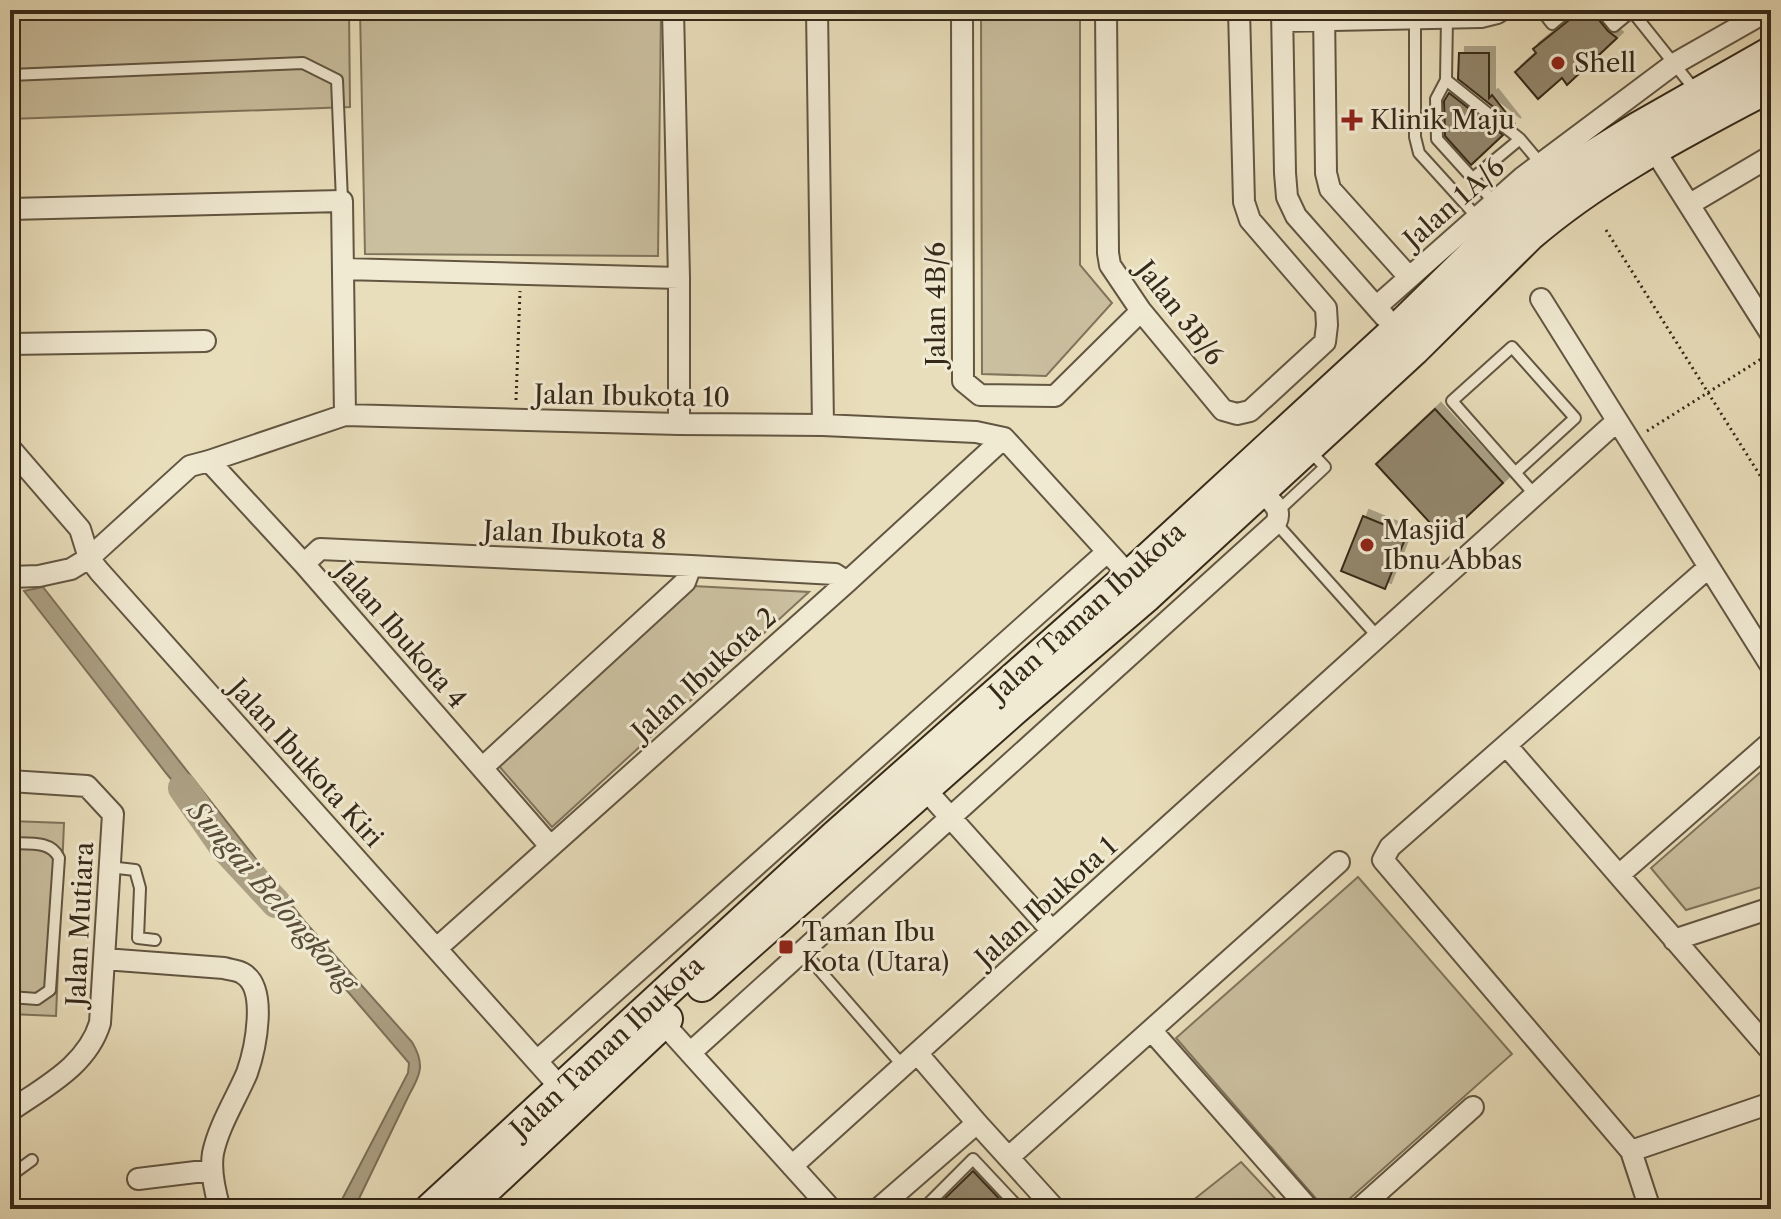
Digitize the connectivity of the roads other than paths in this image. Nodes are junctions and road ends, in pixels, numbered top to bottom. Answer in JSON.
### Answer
{"nodes":[{"id":1,"x":673,"y":10,"type":"edge"},
{"id":2,"x":817,"y":10,"type":"edge"},
{"id":3,"x":962,"y":10,"type":"edge"},
{"id":4,"x":1106,"y":10,"type":"edge"},
{"id":5,"x":1239,"y":10,"type":"edge"},
{"id":6,"x":1502,"y":10,"type":"edge"},
{"id":7,"x":1541,"y":10,"type":"edge"},
{"id":8,"x":1569,"y":10,"type":"edge"},
{"id":9,"x":1601,"y":10,"type":"edge"},
{"id":10,"x":1631,"y":10,"type":"edge"},
{"id":11,"x":1769,"y":10,"type":"edge"},
{"id":12,"x":1324,"y":15,"type":"edge"},
{"id":13,"x":1283,"y":16,"type":"edge"},
{"id":14,"x":1419,"y":16,"type":"edge"},
{"id":15,"x":1447,"y":18,"type":"junction"},
{"id":16,"x":1771,"y":52,"type":"edge"},
{"id":17,"x":1674,"y":64,"type":"junction"},
{"id":18,"x":10,"y":75,"type":"edge"},
{"id":19,"x":1446,"y":80,"type":"junction"},
{"id":20,"x":1771,"y":86,"type":"edge"},
{"id":21,"x":1698,"y":93,"type":"junction"},
{"id":22,"x":1647,"y":138,"type":"junction"},
{"id":23,"x":1520,"y":139,"type":"junction"},
{"id":24,"x":1771,"y":156,"type":"edge"},
{"id":25,"x":1541,"y":165,"type":"junction"},
{"id":26,"x":1473,"y":178,"type":"junction"},
{"id":27,"x":342,"y":201,"type":"junction"},
{"id":28,"x":1494,"y":202,"type":"junction"},
{"id":29,"x":1690,"y":204,"type":"junction"},
{"id":30,"x":10,"y":209,"type":"edge"},
{"id":31,"x":1477,"y":217,"type":"junction"},
{"id":32,"x":344,"y":269,"type":"junction"},
{"id":33,"x":1409,"y":277,"type":"junction"},
{"id":34,"x":679,"y":278,"type":"junction"},
{"id":35,"x":1541,"y":299,"type":"dead end"},
{"id":36,"x":1376,"y":307,"type":"junction"},
{"id":37,"x":1141,"y":311,"type":"junction"},
{"id":38,"x":1771,"y":334,"type":"edge"},
{"id":39,"x":1405,"y":340,"type":"junction"},
{"id":40,"x":205,"y":341,"type":"dead end"},
{"id":41,"x":10,"y":344,"type":"edge"},
{"id":42,"x":345,"y":415,"type":"junction"},
{"id":43,"x":1617,"y":421,"type":"junction"},
{"id":44,"x":679,"y":424,"type":"junction"},
{"id":45,"x":823,"y":425,"type":"junction"},
{"id":46,"x":1004,"y":438,"type":"junction"},
{"id":47,"x":10,"y":448,"type":"edge"},
{"id":48,"x":209,"y":461,"type":"junction"},
{"id":49,"x":1516,"y":472,"type":"junction"},
{"id":50,"x":1535,"y":495,"type":"junction"},
{"id":51,"x":1272,"y":508,"type":"junction"},
{"id":52,"x":1107,"y":552,"type":"junction"},
{"id":53,"x":89,"y":558,"type":"junction"},
{"id":54,"x":304,"y":564,"type":"junction"},
{"id":55,"x":691,"y":566,"type":"junction"},
{"id":56,"x":1709,"y":567,"type":"junction"},
{"id":57,"x":10,"y":577,"type":"edge"},
{"id":58,"x":847,"y":582,"type":"junction"},
{"id":59,"x":1138,"y":586,"type":"junction"},
{"id":60,"x":1378,"y":637,"type":"junction"},
{"id":61,"x":1771,"y":666,"type":"edge"},
{"id":62,"x":1771,"y":742,"type":"edge"},
{"id":63,"x":1506,"y":745,"type":"junction"},
{"id":64,"x":482,"y":768,"type":"junction"},
{"id":65,"x":10,"y":781,"type":"edge"},
{"id":66,"x":925,"y":789,"type":"junction"},
{"id":67,"x":813,"y":813,"type":"junction"},
{"id":68,"x":951,"y":817,"type":"junction"},
{"id":69,"x":835,"y":836,"type":"junction"},
{"id":70,"x":10,"y":843,"type":"edge"},
{"id":71,"x":550,"y":846,"type":"junction"},
{"id":72,"x":1339,"y":862,"type":"dead end"},
{"id":73,"x":109,"y":867,"type":"junction"},
{"id":74,"x":1619,"y":875,"type":"junction"},
{"id":75,"x":1771,"y":908,"type":"edge"},
{"id":76,"x":1052,"y":931,"type":"junction"},
{"id":77,"x":155,"y":940,"type":"dead end"},
{"id":78,"x":1674,"y":940,"type":"junction"},
{"id":79,"x":437,"y":948,"type":"junction"},
{"id":80,"x":803,"y":951,"type":"junction"},
{"id":81,"x":104,"y":959,"type":"junction"},
{"id":82,"x":10,"y":997,"type":"edge"},
{"id":83,"x":656,"y":1016,"type":"junction"},
{"id":84,"x":1151,"y":1030,"type":"junction"},
{"id":85,"x":1771,"y":1051,"type":"edge"},
{"id":86,"x":690,"y":1053,"type":"junction"},
{"id":87,"x":910,"y":1059,"type":"junction"},
{"id":88,"x":537,"y":1061,"type":"junction"},
{"id":89,"x":569,"y":1097,"type":"junction"},
{"id":90,"x":1771,"y":1103,"type":"edge"},
{"id":91,"x":1473,"y":1107,"type":"dead end"},
{"id":92,"x":10,"y":1111,"type":"edge"},
{"id":93,"x":977,"y":1123,"type":"junction"},
{"id":94,"x":1631,"y":1151,"type":"junction"},
{"id":95,"x":1009,"y":1157,"type":"junction"},
{"id":96,"x":32,"y":1160,"type":"dead end"},
{"id":97,"x":792,"y":1166,"type":"junction"},
{"id":98,"x":212,"y":1170,"type":"junction"},
{"id":99,"x":10,"y":1176,"type":"edge"},
{"id":100,"x":138,"y":1179,"type":"dead end"},
{"id":101,"x":1031,"y":1182,"type":"junction"},
{"id":102,"x":1011,"y":1200,"type":"junction"},
{"id":103,"x":220,"y":1209,"type":"edge"},
{"id":104,"x":430,"y":1209,"type":"edge"},
{"id":105,"x":465,"y":1209,"type":"edge"},
{"id":106,"x":831,"y":1209,"type":"edge"},
{"id":107,"x":878,"y":1209,"type":"edge"},
{"id":108,"x":923,"y":1209,"type":"edge"},
{"id":109,"x":1020,"y":1209,"type":"edge"},
{"id":110,"x":1055,"y":1209,"type":"edge"},
{"id":111,"x":1309,"y":1209,"type":"edge"},
{"id":112,"x":1359,"y":1209,"type":"edge"},
{"id":113,"x":1650,"y":1209,"type":"edge"}],
"edges":[{"from":1,"to":34,"type":"street"},
{"from":2,"to":45,"type":"street"},
{"from":3,"to":37,"type":"street","name":"Jalan 4B/6"},
{"from":4,"to":37,"type":"street","name":"Jalan 3B/6"},
{"from":5,"to":37,"type":"street","name":"Jalan 3B/6"},
{"from":6,"to":15,"type":"street"},
{"from":7,"to":8,"type":"lane"},
{"from":9,"to":10,"type":"lane"},
{"from":10,"to":17,"type":"lane"},
{"from":11,"to":17,"type":"street","name":"Jalan 1A/6"},
{"from":12,"to":13,"type":"street"},
{"from":12,"to":14,"type":"street"},
{"from":12,"to":33,"type":"street"},
{"from":13,"to":36,"type":"street"},
{"from":14,"to":15,"type":"street"},
{"from":14,"to":31,"type":"lane"},
{"from":15,"to":19,"type":"lane"},
{"from":16,"to":21,"type":"main road","name":"Jalan Taman Ibukota"},
{"from":17,"to":21,"type":"lane"},
{"from":17,"to":25,"type":"street","name":"Jalan 1A/6"},
{"from":18,"to":27,"type":"lane"},
{"from":19,"to":23,"type":"lane"},
{"from":19,"to":26,"type":"lane"},
{"from":20,"to":22,"type":"main road","name":"Jalan Taman Ibukota"},
{"from":21,"to":22,"type":"main road","name":"Jalan Taman Ibukota"},
{"from":22,"to":29,"type":"street"},
{"from":22,"to":39,"type":"main road","name":"Jalan Taman Ibukota"},
{"from":23,"to":25,"type":"lane"},
{"from":23,"to":26,"type":"lane"},
{"from":24,"to":29,"type":"street"},
{"from":25,"to":28,"type":"street","name":"Jalan 1A/6"},
{"from":26,"to":28,"type":"lane"},
{"from":27,"to":30,"type":"street"},
{"from":27,"to":32,"type":"street"},
{"from":28,"to":31,"type":"street","name":"Jalan 1A/6"},
{"from":29,"to":38,"type":"street"},
{"from":31,"to":33,"type":"street","name":"Jalan 1A/6"},
{"from":32,"to":34,"type":"street"},
{"from":32,"to":42,"type":"street"},
{"from":33,"to":36,"type":"street","name":"Jalan 1A/6"},
{"from":34,"to":44,"type":"street"},
{"from":35,"to":43,"type":"street"},
{"from":36,"to":39,"type":"street"},
{"from":39,"to":51,"type":"main road","name":"Jalan Taman Ibukota"},
{"from":39,"to":59,"type":"main road","name":"Jalan Taman Ibukota"},
{"from":40,"to":41,"type":"street"},
{"from":42,"to":44,"type":"street","name":"Jalan Ibukota 10"},
{"from":42,"to":48,"type":"street","name":"Jalan Ibukota 10"},
{"from":43,"to":50,"type":"street","name":"Jalan Ibukota 1"},
{"from":43,"to":56,"type":"street"},
{"from":44,"to":45,"type":"street","name":"Jalan Ibukota 10"},
{"from":45,"to":46,"type":"street","name":"Jalan Ibukota 10"},
{"from":46,"to":52,"type":"street"},
{"from":46,"to":58,"type":"street","name":"Jalan Ibukota 2"},
{"from":47,"to":53,"type":"street","name":"Jalan Ibukota Kiri"},
{"from":48,"to":53,"type":"street","name":"Jalan Ibukota 10"},
{"from":48,"to":54,"type":"street","name":"Jalan Ibukota 4"},
{"from":49,"to":49,"type":"lane"},
{"from":49,"to":50,"type":"lane"},
{"from":50,"to":60,"type":"street","name":"Jalan Ibukota 1"},
{"from":51,"to":59,"type":"main road","name":"Jalan Taman Ibukota"},
{"from":51,"to":60,"type":"lane"},
{"from":51,"to":68,"type":"street"},
{"from":52,"to":59,"type":"street"},
{"from":52,"to":67,"type":"street"},
{"from":53,"to":57,"type":"street"},
{"from":53,"to":79,"type":"street","name":"Jalan Ibukota Kiri"},
{"from":54,"to":55,"type":"street","name":"Jalan Ibukota 8"},
{"from":54,"to":64,"type":"street","name":"Jalan Ibukota 4"},
{"from":55,"to":58,"type":"street","name":"Jalan Ibukota 8"},
{"from":55,"to":64,"type":"street"},
{"from":56,"to":61,"type":"street"},
{"from":56,"to":63,"type":"street"},
{"from":58,"to":71,"type":"street","name":"Jalan Ibukota 2"},
{"from":59,"to":66,"type":"main road","name":"Jalan Taman Ibukota"},
{"from":59,"to":69,"type":"main road","name":"Jalan Taman Ibukota"},
{"from":60,"to":76,"type":"street","name":"Jalan Ibukota 1"},
{"from":62,"to":74,"type":"street"},
{"from":63,"to":74,"type":"street"},
{"from":63,"to":94,"type":"street"},
{"from":64,"to":71,"type":"street","name":"Jalan Ibukota 4"},
{"from":65,"to":73,"type":"street","name":"Jalan Mutiara"},
{"from":66,"to":68,"type":"street"},
{"from":66,"to":83,"type":"main road","name":"Jalan Taman Ibukota"},
{"from":67,"to":69,"type":"street"},
{"from":67,"to":88,"type":"street"},
{"from":68,"to":76,"type":"street"},
{"from":68,"to":80,"type":"street"},
{"from":69,"to":83,"type":"main road","name":"Jalan Taman Ibukota"},
{"from":70,"to":82,"type":"lane"},
{"from":71,"to":79,"type":"street","name":"Jalan Ibukota 2"},
{"from":72,"to":84,"type":"street"},
{"from":73,"to":77,"type":"lane"},
{"from":73,"to":81,"type":"street","name":"Jalan Mutiara"},
{"from":74,"to":78,"type":"street"},
{"from":75,"to":78,"type":"street"},
{"from":76,"to":87,"type":"street","name":"Jalan Ibukota 1"},
{"from":78,"to":85,"type":"street"},
{"from":79,"to":88,"type":"street","name":"Jalan Ibukota Kiri"},
{"from":80,"to":86,"type":"street"},
{"from":80,"to":87,"type":"lane"},
{"from":81,"to":92,"type":"street","name":"Jalan Mutiara"},
{"from":81,"to":98,"type":"street"},
{"from":83,"to":86,"type":"street"},
{"from":83,"to":89,"type":"main road","name":"Jalan Taman Ibukota"},
{"from":84,"to":95,"type":"street"},
{"from":84,"to":111,"type":"street"},
{"from":86,"to":97,"type":"street"},
{"from":87,"to":93,"type":"street"},
{"from":87,"to":97,"type":"street","name":"Jalan Ibukota 1"},
{"from":88,"to":89,"type":"street","name":"Jalan Ibukota Kiri"},
{"from":89,"to":104,"type":"main road","name":"Jalan Taman Ibukota"},
{"from":89,"to":105,"type":"main road","name":"Jalan Taman Ibukota"},
{"from":90,"to":94,"type":"street"},
{"from":91,"to":112,"type":"street"},
{"from":93,"to":95,"type":"street"},
{"from":93,"to":107,"type":"street"},
{"from":94,"to":113,"type":"street"},
{"from":95,"to":101,"type":"street"},
{"from":96,"to":99,"type":"lane"},
{"from":97,"to":106,"type":"street"},
{"from":98,"to":100,"type":"street"},
{"from":98,"to":103,"type":"street"},
{"from":101,"to":102,"type":"lane"},
{"from":101,"to":110,"type":"street"},
{"from":102,"to":108,"type":"lane"},
{"from":102,"to":109,"type":"lane"}]}
